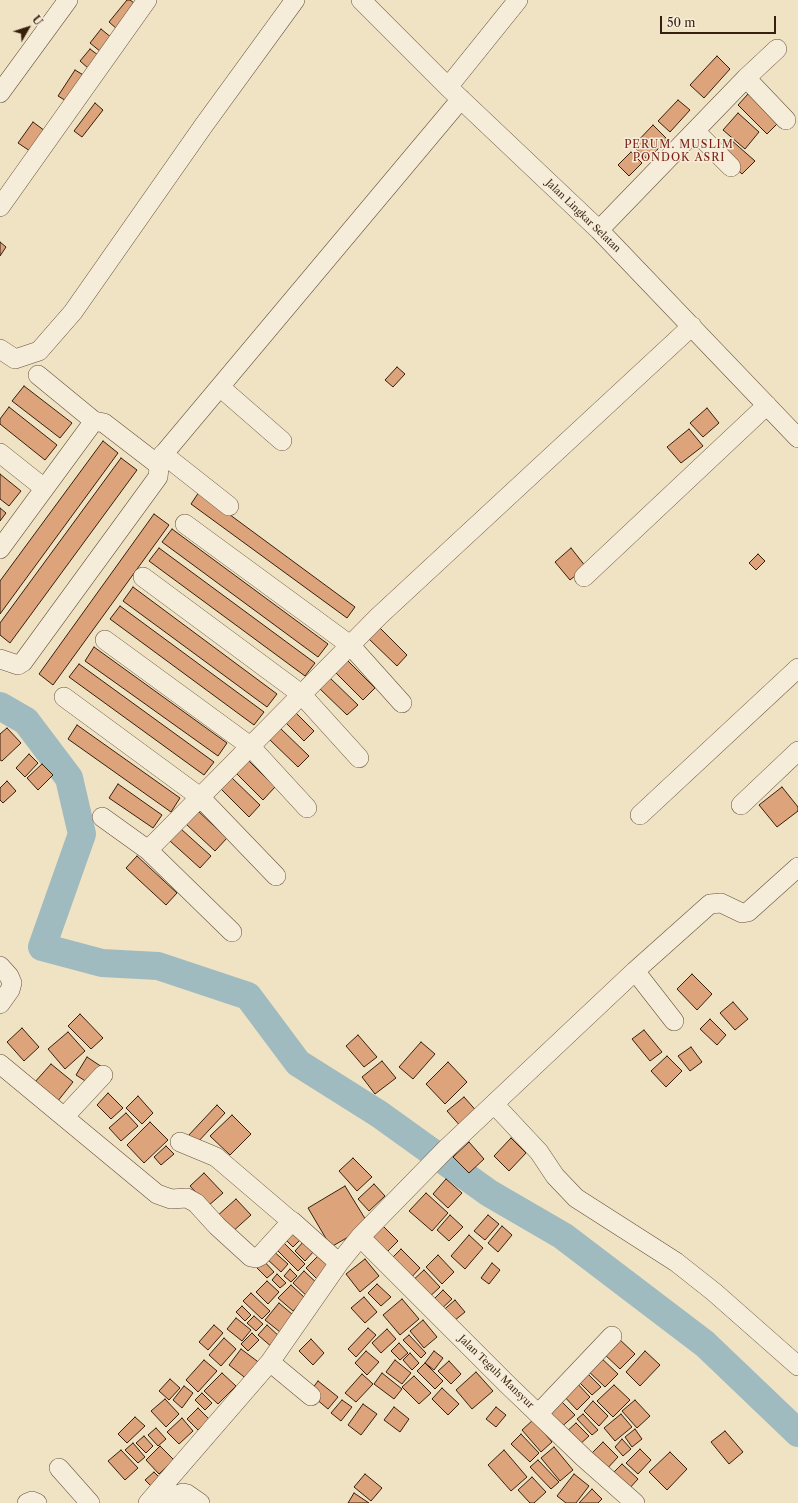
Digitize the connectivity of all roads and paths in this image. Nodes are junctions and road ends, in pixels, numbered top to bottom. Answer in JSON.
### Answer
{"nodes":[{"id":1,"x":68,"y":0,"type":"edge"},
{"id":2,"x":147,"y":0,"type":"edge"},
{"id":3,"x":295,"y":0,"type":"edge"},
{"id":4,"x":361,"y":0,"type":"edge"},
{"id":5,"x":518,"y":0,"type":"edge"},
{"id":6,"x":777,"y":49,"type":"dead end"},
{"id":7,"x":746,"y":78,"type":"junction"},
{"id":8,"x":0,"y":93,"type":"edge"},
{"id":9,"x":455,"y":93,"type":"junction"},
{"id":10,"x":786,"y":120,"type":"dead end"},
{"id":11,"x":695,"y":131,"type":"junction"},
{"id":12,"x":731,"y":167,"type":"dead end"},
{"id":13,"x":0,"y":207,"type":"edge"},
{"id":14,"x":599,"y":230,"type":"junction"},
{"id":15,"x":692,"y":326,"type":"junction"},
{"id":16,"x":2,"y":355,"type":"edge"},
{"id":17,"x":38,"y":375,"type":"dead end"},
{"id":18,"x":220,"y":387,"type":"junction"},
{"id":19,"x":767,"y":405,"type":"junction"},
{"id":20,"x":94,"y":421,"type":"junction"},
{"id":21,"x":798,"y":438,"type":"edge"},
{"id":22,"x":282,"y":441,"type":"dead end"},
{"id":23,"x":0,"y":453,"type":"edge"},
{"id":24,"x":160,"y":458,"type":"junction"},
{"id":25,"x":44,"y":488,"type":"junction"},
{"id":26,"x":229,"y":506,"type":"dead end"},
{"id":27,"x":185,"y":524,"type":"dead end"},
{"id":28,"x":0,"y":549,"type":"edge"},
{"id":29,"x":143,"y":577,"type":"dead end"},
{"id":30,"x":584,"y":577,"type":"dead end"},
{"id":31,"x":105,"y":640,"type":"dead end"},
{"id":32,"x":350,"y":645,"type":"junction"},
{"id":33,"x":0,"y":658,"type":"edge"},
{"id":34,"x":798,"y":668,"type":"edge"},
{"id":35,"x":301,"y":694,"type":"junction"},
{"id":36,"x":64,"y":697,"type":"dead end"},
{"id":37,"x":402,"y":703,"type":"dead end"},
{"id":38,"x":250,"y":746,"type":"junction"},
{"id":39,"x":798,"y":751,"type":"edge"},
{"id":40,"x":359,"y":758,"type":"dead end"},
{"id":41,"x":200,"y":797,"type":"junction"},
{"id":42,"x":741,"y":806,"type":"dead end"},
{"id":43,"x":307,"y":808,"type":"dead end"},
{"id":44,"x":640,"y":815,"type":"dead end"},
{"id":45,"x":102,"y":816,"type":"dead end"},
{"id":46,"x":148,"y":850,"type":"junction"},
{"id":47,"x":798,"y":867,"type":"edge"},
{"id":48,"x":276,"y":876,"type":"dead end"},
{"id":49,"x":232,"y":932,"type":"dead end"},
{"id":50,"x":0,"y":966,"type":"edge"},
{"id":51,"x":635,"y":971,"type":"junction"},
{"id":52,"x":0,"y":1004,"type":"edge"},
{"id":53,"x":674,"y":1021,"type":"dead end"},
{"id":54,"x":0,"y":1064,"type":"edge"},
{"id":55,"x":103,"y":1075,"type":"dead end"},
{"id":56,"x":495,"y":1105,"type":"junction"},
{"id":57,"x":65,"y":1116,"type":"junction"},
{"id":58,"x":180,"y":1142,"type":"dead end"},
{"id":59,"x":291,"y":1221,"type":"junction"},
{"id":60,"x":360,"y":1237,"type":"junction"},
{"id":61,"x":339,"y":1263,"type":"junction"},
{"id":62,"x":612,"y":1336,"type":"dead end"},
{"id":63,"x":270,"y":1362,"type":"junction"},
{"id":64,"x":798,"y":1366,"type":"edge"},
{"id":65,"x":311,"y":1396,"type":"dead end"},
{"id":66,"x":538,"y":1414,"type":"junction"},
{"id":67,"x":59,"y":1468,"type":"dead end"},
{"id":68,"x":27,"y":1503,"type":"edge"},
{"id":69,"x":37,"y":1503,"type":"edge"},
{"id":70,"x":90,"y":1503,"type":"edge"},
{"id":71,"x":148,"y":1503,"type":"edge"},
{"id":72,"x":170,"y":1503,"type":"edge"},
{"id":73,"x":200,"y":1503,"type":"edge"},
{"id":74,"x":635,"y":1503,"type":"edge"}],
"edges":[{"from":1,"to":8,"type":"street"},
{"from":2,"to":13,"type":"street"},
{"from":3,"to":16,"type":"street"},
{"from":4,"to":9,"type":"street","name":"Jalan Lingkar Selatan"},
{"from":5,"to":9,"type":"street"},
{"from":6,"to":7,"type":"street"},
{"from":7,"to":10,"type":"street"},
{"from":7,"to":11,"type":"street"},
{"from":9,"to":14,"type":"street","name":"Jalan Lingkar Selatan"},
{"from":9,"to":18,"type":"street"},
{"from":11,"to":12,"type":"street"},
{"from":11,"to":14,"type":"street"},
{"from":14,"to":15,"type":"street","name":"Jalan Lingkar Selatan"},
{"from":15,"to":19,"type":"street","name":"Jalan Lingkar Selatan"},
{"from":15,"to":32,"type":"street"},
{"from":17,"to":20,"type":"street"},
{"from":18,"to":22,"type":"street"},
{"from":18,"to":24,"type":"street"},
{"from":19,"to":21,"type":"street","name":"Jalan Lingkar Selatan"},
{"from":19,"to":30,"type":"street"},
{"from":20,"to":24,"type":"street"},
{"from":20,"to":25,"type":"street"},
{"from":23,"to":25,"type":"street"},
{"from":24,"to":26,"type":"street"},
{"from":24,"to":33,"type":"street"},
{"from":25,"to":28,"type":"street"},
{"from":27,"to":32,"type":"street"},
{"from":29,"to":35,"type":"street"},
{"from":31,"to":38,"type":"street"},
{"from":32,"to":35,"type":"street"},
{"from":32,"to":37,"type":"street"},
{"from":34,"to":44,"type":"street"},
{"from":35,"to":38,"type":"street"},
{"from":35,"to":40,"type":"street"},
{"from":36,"to":41,"type":"street"},
{"from":38,"to":41,"type":"street"},
{"from":38,"to":43,"type":"street"},
{"from":39,"to":42,"type":"street"},
{"from":41,"to":46,"type":"street"},
{"from":41,"to":48,"type":"street"},
{"from":45,"to":46,"type":"street"},
{"from":46,"to":49,"type":"street"},
{"from":47,"to":51,"type":"street"},
{"from":50,"to":52,"type":"street"},
{"from":51,"to":53,"type":"street"},
{"from":51,"to":56,"type":"street"},
{"from":54,"to":57,"type":"street"},
{"from":55,"to":57,"type":"street"},
{"from":56,"to":60,"type":"street"},
{"from":56,"to":64,"type":"street"},
{"from":57,"to":59,"type":"street"},
{"from":58,"to":59,"type":"street"},
{"from":59,"to":61,"type":"street"},
{"from":60,"to":61,"type":"street"},
{"from":60,"to":66,"type":"street","name":"Jalan Teguh Mansyur"},
{"from":61,"to":63,"type":"street"},
{"from":62,"to":66,"type":"street"},
{"from":63,"to":65,"type":"street"},
{"from":63,"to":71,"type":"street"},
{"from":66,"to":74,"type":"street","name":"Jalan Teguh Mansyur"},
{"from":67,"to":70,"type":"street"},
{"from":68,"to":69,"type":"street"},
{"from":72,"to":73,"type":"street"}]}
